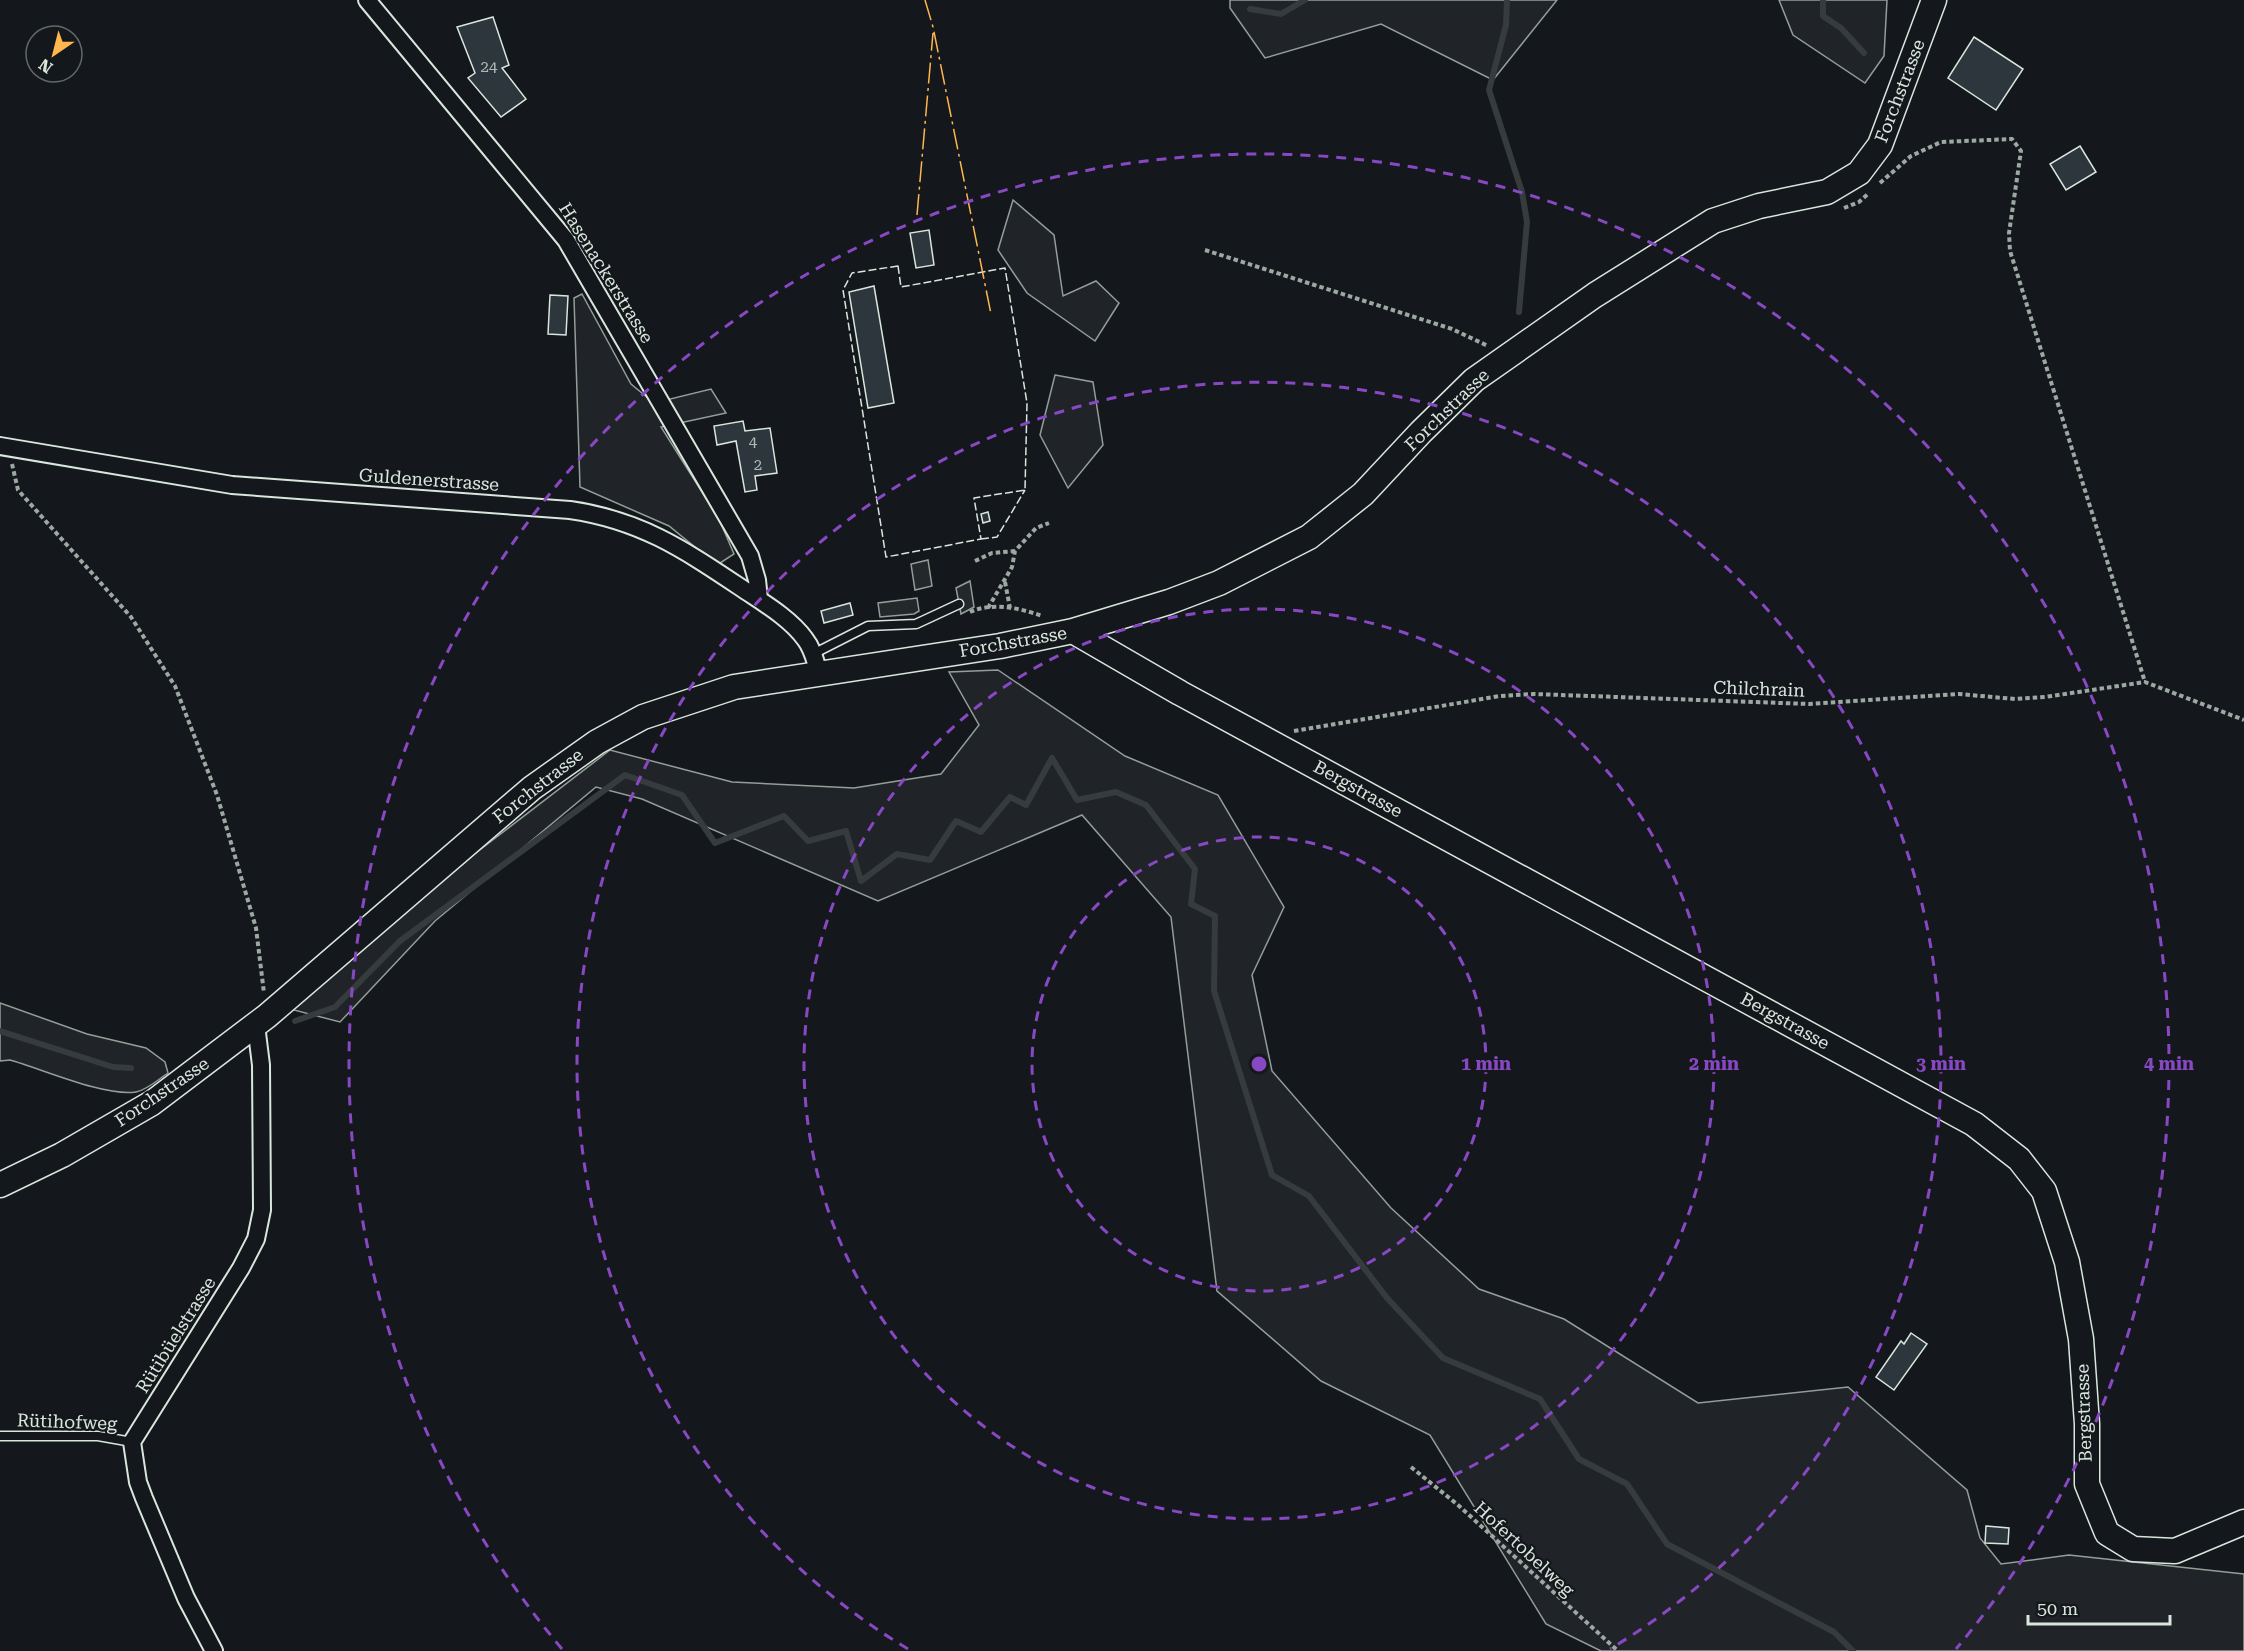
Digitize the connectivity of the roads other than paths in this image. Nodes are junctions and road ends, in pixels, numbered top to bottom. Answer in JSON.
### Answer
{"nodes":[{"id":1,"x":367,"y":0,"type":"edge"},
{"id":2,"x":1934,"y":0,"type":"edge"},
{"id":3,"x":3,"y":446,"type":"edge"},
{"id":4,"x":759,"y":599,"type":"junction"},
{"id":5,"x":959,"y":604,"type":"dead end"},
{"id":6,"x":1073,"y":632,"type":"junction"},
{"id":7,"x":816,"y":663,"type":"junction"},
{"id":8,"x":256,"y":1025,"type":"junction"},
{"id":9,"x":0,"y":1185,"type":"edge"},
{"id":10,"x":0,"y":1436,"type":"edge"},
{"id":11,"x":132,"y":1442,"type":"junction"},
{"id":12,"x":2244,"y":1522,"type":"edge"},
{"id":13,"x":214,"y":1651,"type":"edge"}],
"edges":[{"from":1,"to":4,"type":"street","name":"Hasenackerstrasse"},
{"from":2,"to":6,"type":"main road","name":"Forchstrasse"},
{"from":3,"to":4,"type":"street","name":"Guldenerstrasse"},
{"from":4,"to":7,"type":"street","name":"Guldenerstrasse"},
{"from":5,"to":7,"type":"lane"},
{"from":6,"to":7,"type":"main road","name":"Forchstrasse"},
{"from":6,"to":12,"type":"main road","name":"Bergstrasse"},
{"from":7,"to":8,"type":"main road","name":"Forchstrasse"},
{"from":8,"to":9,"type":"main road","name":"Forchstrasse"},
{"from":8,"to":11,"type":"street","name":"Rütibüelstrasse"},
{"from":10,"to":11,"type":"lane","name":"Rütihofweg"},
{"from":11,"to":13,"type":"street"}]}
